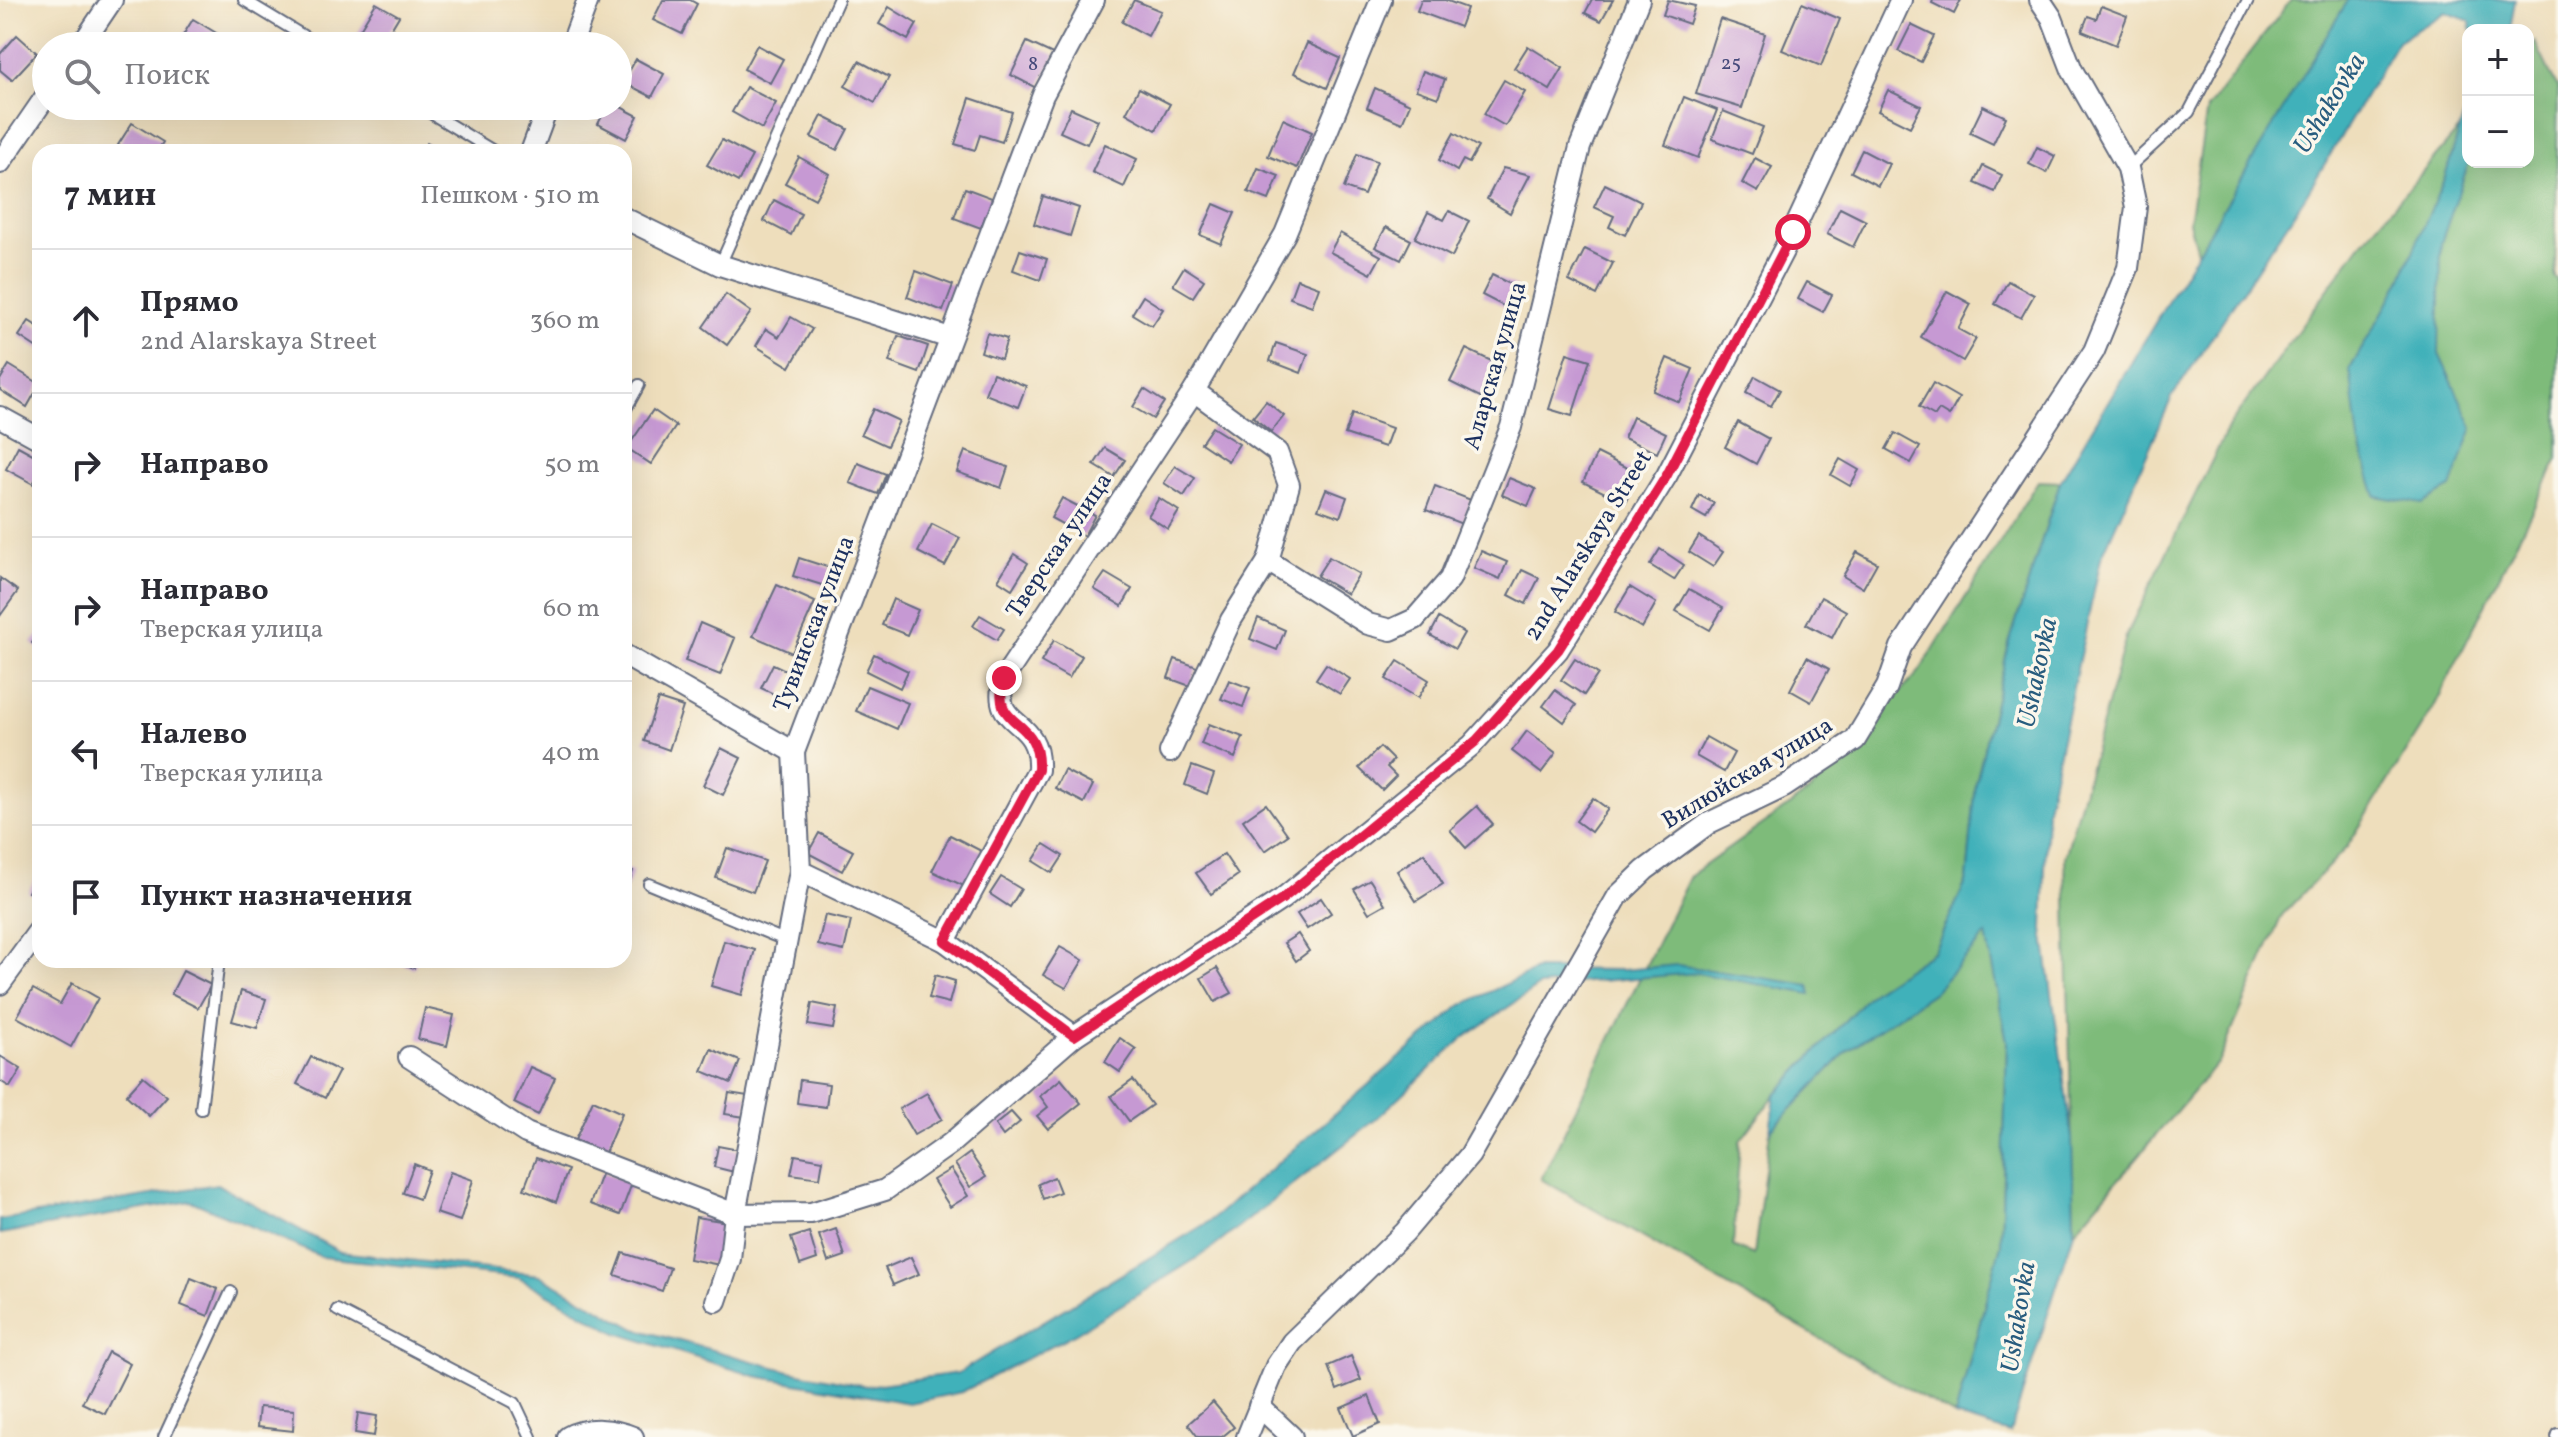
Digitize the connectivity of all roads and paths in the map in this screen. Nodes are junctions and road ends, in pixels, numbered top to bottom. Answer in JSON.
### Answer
{"nodes":[{"id":1,"x":112,"y":0,"type":"edge"},
{"id":2,"x":244,"y":0,"type":"edge"},
{"id":3,"x":588,"y":0,"type":"edge"},
{"id":4,"x":838,"y":0,"type":"edge"},
{"id":5,"x":1094,"y":0,"type":"edge"},
{"id":6,"x":1381,"y":0,"type":"edge"},
{"id":7,"x":1639,"y":0,"type":"edge"},
{"id":8,"x":1901,"y":0,"type":"edge"},
{"id":9,"x":2040,"y":0,"type":"edge"},
{"id":10,"x":2248,"y":0,"type":"edge"},
{"id":11,"x":90,"y":32,"type":"edge"},
{"id":12,"x":297,"y":32,"type":"edge"},
{"id":13,"x":576,"y":32,"type":"edge"},
{"id":14,"x":32,"y":116,"type":"edge"},
{"id":15,"x":442,"y":120,"type":"edge"},
{"id":16,"x":543,"y":120,"type":"edge"},
{"id":17,"x":482,"y":144,"type":"edge"},
{"id":18,"x":534,"y":144,"type":"edge"},
{"id":19,"x":0,"y":163,"type":"edge"},
{"id":20,"x":2128,"y":168,"type":"junction"},
{"id":21,"x":632,"y":222,"type":"edge"},
{"id":22,"x":720,"y":265,"type":"junction"},
{"id":23,"x":950,"y":338,"type":"junction"},
{"id":24,"x":639,"y":385,"type":"dead end"},
{"id":25,"x":1194,"y":391,"type":"junction"},
{"id":26,"x":632,"y":398,"type":"edge"},
{"id":27,"x":0,"y":417,"type":"edge"},
{"id":28,"x":32,"y":435,"type":"edge"},
{"id":29,"x":1268,"y":561,"type":"junction"},
{"id":30,"x":632,"y":660,"type":"edge"},
{"id":31,"x":794,"y":752,"type":"junction"},
{"id":32,"x":1170,"y":752,"type":"dead end"},
{"id":33,"x":800,"y":871,"type":"junction"},
{"id":34,"x":649,"y":884,"type":"dead end"},
{"id":35,"x":32,"y":940,"type":"edge"},
{"id":36,"x":787,"y":941,"type":"junction"},
{"id":37,"x":945,"y":941,"type":"junction"},
{"id":38,"x":218,"y":968,"type":"edge"},
{"id":39,"x":0,"y":984,"type":"edge"},
{"id":40,"x":1074,"y":1036,"type":"junction"},
{"id":41,"x":409,"y":1057,"type":"dead end"},
{"id":42,"x":201,"y":1109,"type":"dead end"},
{"id":43,"x":735,"y":1214,"type":"junction"},
{"id":44,"x":231,"y":1292,"type":"dead end"},
{"id":45,"x":716,"y":1301,"type":"dead end"},
{"id":46,"x":337,"y":1310,"type":"dead end"},
{"id":47,"x":1259,"y":1406,"type":"junction"},
{"id":48,"x":164,"y":1437,"type":"edge"},
{"id":49,"x":531,"y":1437,"type":"edge"},
{"id":50,"x":568,"y":1437,"type":"edge"},
{"id":51,"x":633,"y":1437,"type":"edge"},
{"id":52,"x":1247,"y":1437,"type":"edge"},
{"id":53,"x":1292,"y":1437,"type":"edge"}],
"edges":[{"from":1,"to":11,"type":"street"},
{"from":2,"to":12,"type":"lane"},
{"from":3,"to":13,"type":"street"},
{"from":4,"to":22,"type":"lane"},
{"from":5,"to":23,"type":"street","name":"Тувинская улица"},
{"from":6,"to":25,"type":"street","name":"Тверская улица"},
{"from":7,"to":29,"type":"street","name":"Аларская улица"},
{"from":8,"to":40,"type":"street","name":"2nd Alarskaya Street"},
{"from":9,"to":20,"type":"street","name":"Вилюйская улица"},
{"from":10,"to":20,"type":"lane"},
{"from":14,"to":19,"type":"street"},
{"from":15,"to":17,"type":"lane"},
{"from":16,"to":18,"type":"street"},
{"from":20,"to":47,"type":"street","name":"Вилюйская улица"},
{"from":21,"to":22,"type":"street"},
{"from":22,"to":23,"type":"street"},
{"from":23,"to":31,"type":"street","name":"Тувинская улица"},
{"from":24,"to":26,"type":"lane"},
{"from":25,"to":29,"type":"street"},
{"from":25,"to":37,"type":"street","name":"Тверская улица"},
{"from":27,"to":28,"type":"street"},
{"from":29,"to":32,"type":"street"},
{"from":30,"to":31,"type":"street"},
{"from":31,"to":33,"type":"street","name":"Тувинская улица"},
{"from":33,"to":36,"type":"street","name":"Тувинская улица"},
{"from":33,"to":37,"type":"street"},
{"from":34,"to":36,"type":"lane"},
{"from":35,"to":39,"type":"street"},
{"from":36,"to":43,"type":"street","name":"Тувинская улица"},
{"from":37,"to":40,"type":"street"},
{"from":38,"to":42,"type":"lane"},
{"from":40,"to":43,"type":"street","name":"2nd Alarskaya Street"},
{"from":41,"to":43,"type":"street"},
{"from":43,"to":45,"type":"street","name":"Тувинская улица"},
{"from":44,"to":48,"type":"lane"},
{"from":46,"to":49,"type":"lane"},
{"from":47,"to":52,"type":"street","name":"Вилюйская улица"},
{"from":47,"to":53,"type":"street"},
{"from":50,"to":51,"type":"street"}]}
